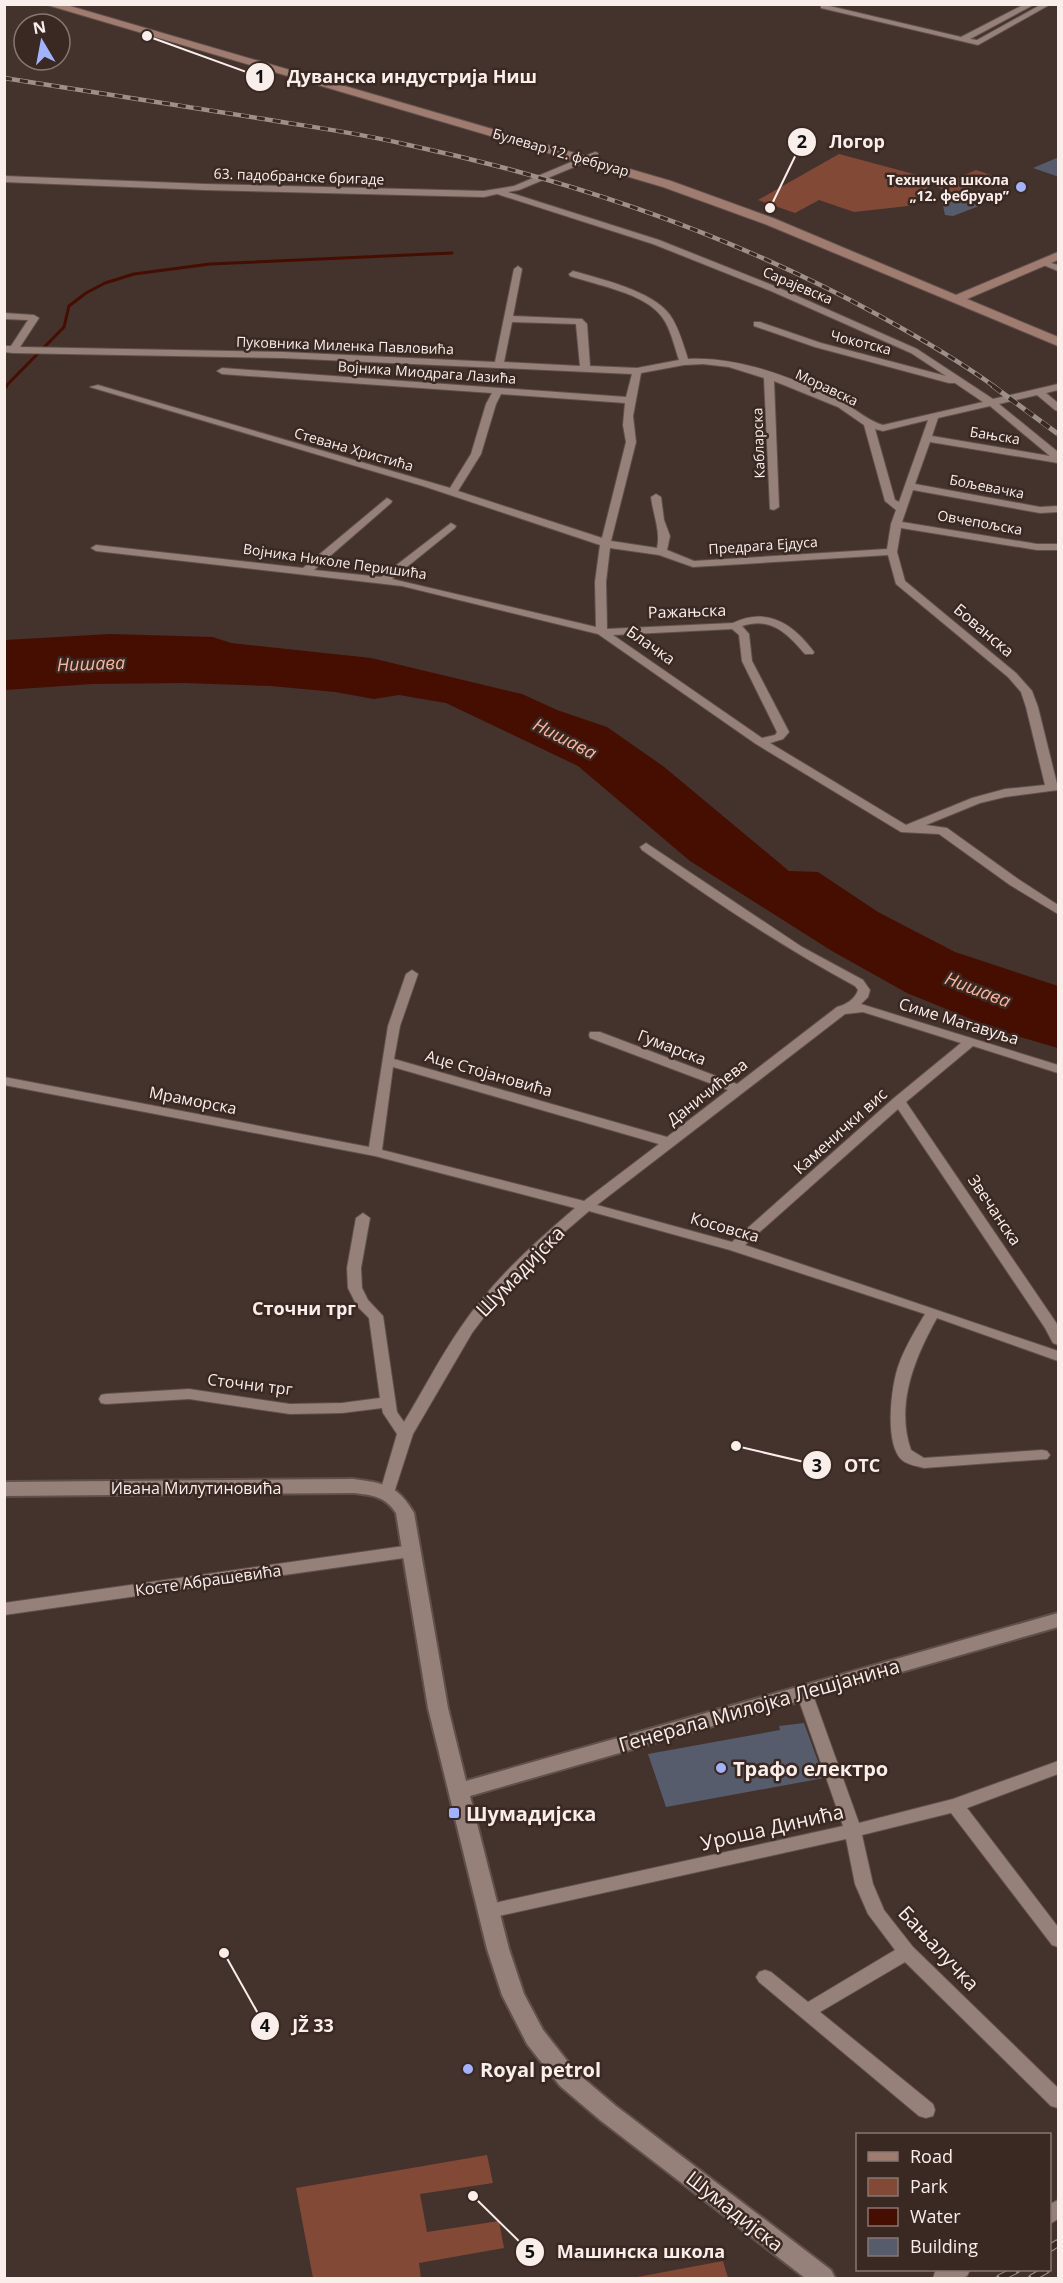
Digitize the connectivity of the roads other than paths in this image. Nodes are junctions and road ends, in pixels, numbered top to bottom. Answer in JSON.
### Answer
{"nodes":[{"id":1,"x":49,"y":4,"type":"edge"},
{"id":2,"x":66,"y":4,"type":"edge"},
{"id":3,"x":1032,"y":4,"type":"edge"},
{"id":4,"x":1048,"y":4,"type":"edge"},
{"id":5,"x":824,"y":6,"type":"edge"},
{"id":6,"x":980,"y":30,"type":"junction"},
{"id":7,"x":995,"y":34,"type":"junction"},
{"id":8,"x":962,"y":40,"type":"junction"},
{"id":9,"x":590,"y":157,"type":"junction"},
{"id":10,"x":4,"y":179,"type":"edge"},
{"id":11,"x":499,"y":192,"type":"junction"},
{"id":12,"x":1059,"y":256,"type":"edge"},
{"id":13,"x":1044,"y":262,"type":"junction"},
{"id":14,"x":1059,"y":268,"type":"edge"},
{"id":15,"x":518,"y":269,"type":"dead end"},
{"id":16,"x":573,"y":274,"type":"dead end"},
{"id":17,"x":962,"y":297,"type":"junction"},
{"id":18,"x":4,"y":316,"type":"edge"},
{"id":19,"x":508,"y":320,"type":"junction"},
{"id":20,"x":757,"y":324,"type":"dead end"},
{"id":21,"x":1059,"y":334,"type":"edge"},
{"id":22,"x":1059,"y":342,"type":"edge"},
{"id":23,"x":9,"y":349,"type":"edge"},
{"id":24,"x":684,"y":362,"type":"junction"},
{"id":25,"x":499,"y":365,"type":"junction"},
{"id":26,"x":585,"y":369,"type":"junction"},
{"id":27,"x":222,"y":371,"type":"dead end"},
{"id":28,"x":637,"y":371,"type":"junction"},
{"id":29,"x":769,"y":377,"type":"junction"},
{"id":30,"x":960,"y":383,"type":"junction"},
{"id":31,"x":95,"y":387,"type":"dead end"},
{"id":32,"x":1059,"y":387,"type":"edge"},
{"id":33,"x":498,"y":391,"type":"junction"},
{"id":34,"x":1038,"y":391,"type":"junction"},
{"id":35,"x":630,"y":400,"type":"junction"},
{"id":36,"x":992,"y":403,"type":"junction"},
{"id":37,"x":1059,"y":408,"type":"edge"},
{"id":38,"x":934,"y":416,"type":"junction"},
{"id":39,"x":869,"y":424,"type":"junction"},
{"id":40,"x":926,"y":438,"type":"junction"},
{"id":41,"x":1059,"y":458,"type":"edge"},
{"id":42,"x":910,"y":486,"type":"junction"},
{"id":43,"x":452,"y":492,"type":"junction"},
{"id":44,"x":656,"y":497,"type":"dead end"},
{"id":45,"x":387,"y":501,"type":"dead end"},
{"id":46,"x":774,"y":507,"type":"dead end"},
{"id":47,"x":902,"y":509,"type":"junction"},
{"id":48,"x":1059,"y":509,"type":"edge"},
{"id":49,"x":897,"y":524,"type":"junction"},
{"id":50,"x":451,"y":526,"type":"dead end"},
{"id":51,"x":604,"y":543,"type":"junction"},
{"id":52,"x":1059,"y":547,"type":"edge"},
{"id":53,"x":96,"y":548,"type":"dead end"},
{"id":54,"x":661,"y":552,"type":"junction"},
{"id":55,"x":892,"y":552,"type":"junction"},
{"id":56,"x":306,"y":571,"type":"junction"},
{"id":57,"x":384,"y":580,"type":"junction"},
{"id":58,"x":735,"y":626,"type":"junction"},
{"id":59,"x":602,"y":632,"type":"junction"},
{"id":60,"x":809,"y":652,"type":"dead end"},
{"id":61,"x":760,"y":741,"type":"junction"},
{"id":62,"x":1055,"y":788,"type":"edge"},
{"id":63,"x":905,"y":829,"type":"junction"},
{"id":64,"x":646,"y":847,"type":"dead end"},
{"id":65,"x":1059,"y":910,"type":"edge"},
{"id":66,"x":412,"y":974,"type":"dead end"},
{"id":67,"x":849,"y":1008,"type":"junction"},
{"id":68,"x":595,"y":1035,"type":"dead end"},
{"id":69,"x":970,"y":1042,"type":"junction"},
{"id":70,"x":387,"y":1061,"type":"junction"},
{"id":71,"x":1059,"y":1069,"type":"edge"},
{"id":72,"x":4,"y":1081,"type":"edge"},
{"id":73,"x":737,"y":1089,"type":"junction"},
{"id":74,"x":899,"y":1101,"type":"junction"},
{"id":75,"x":668,"y":1142,"type":"junction"},
{"id":76,"x":375,"y":1152,"type":"junction"},
{"id":77,"x":586,"y":1206,"type":"junction"},
{"id":78,"x":363,"y":1218,"type":"dead end"},
{"id":79,"x":735,"y":1248,"type":"junction"},
{"id":80,"x":933,"y":1312,"type":"junction"},
{"id":81,"x":1059,"y":1340,"type":"edge"},
{"id":82,"x":1059,"y":1356,"type":"edge"},
{"id":83,"x":106,"y":1399,"type":"dead end"},
{"id":84,"x":389,"y":1402,"type":"junction"},
{"id":85,"x":405,"y":1434,"type":"junction"},
{"id":86,"x":1042,"y":1455,"type":"dead end"},
{"id":87,"x":4,"y":1489,"type":"edge"},
{"id":88,"x":388,"y":1492,"type":"junction"},
{"id":89,"x":411,"y":1551,"type":"junction"},
{"id":90,"x":4,"y":1609,"type":"edge"},
{"id":91,"x":1059,"y":1620,"type":"edge"},
{"id":92,"x":804,"y":1692,"type":"junction"},
{"id":93,"x":1059,"y":1767,"type":"edge"},
{"id":94,"x":459,"y":1791,"type":"junction"},
{"id":95,"x":955,"y":1805,"type":"junction"},
{"id":96,"x":853,"y":1831,"type":"junction"},
{"id":97,"x":490,"y":1911,"type":"junction"},
{"id":98,"x":1059,"y":1940,"type":"edge"},
{"id":99,"x":907,"y":1952,"type":"junction"},
{"id":100,"x":765,"y":1977,"type":"dead end"},
{"id":101,"x":807,"y":2011,"type":"junction"},
{"id":102,"x":1059,"y":2100,"type":"edge"},
{"id":103,"x":926,"y":2110,"type":"dead end"},
{"id":104,"x":958,"y":2271,"type":"edge"},
{"id":105,"x":823,"y":2278,"type":"edge"},
{"id":106,"x":942,"y":2278,"type":"edge"}],
"edges":[{"from":1,"to":9,"type":"main road","name":"Булевар 12. фебруар"},
{"from":2,"to":9,"type":"main road","name":"Булевар 12. фебруар"},
{"from":3,"to":6,"type":"street"},
{"from":4,"to":7,"type":"street"},
{"from":5,"to":8,"type":"street"},
{"from":6,"to":7,"type":"street"},
{"from":6,"to":8,"type":"street"},
{"from":7,"to":8,"type":"street"},
{"from":9,"to":11,"type":"street","name":"63. падобранске бригаде"},
{"from":9,"to":17,"type":"main road","name":"Булевар 12. фебруар"},
{"from":10,"to":11,"type":"street","name":"63. падобранске бригаде"},
{"from":11,"to":30,"type":"street","name":"Сарајевска"},
{"from":12,"to":13,"type":"main road"},
{"from":13,"to":14,"type":"street"},
{"from":13,"to":17,"type":"main road"},
{"from":15,"to":19,"type":"street"},
{"from":16,"to":24,"type":"street"},
{"from":17,"to":21,"type":"main road","name":"Булевар 12. фебруар"},
{"from":17,"to":22,"type":"main road","name":"Булевар 12. фебруар"},
{"from":18,"to":23,"type":"street"},
{"from":19,"to":25,"type":"street"},
{"from":19,"to":26,"type":"street"},
{"from":20,"to":30,"type":"street","name":"Чокотска"},
{"from":23,"to":25,"type":"street","name":"Пуковника Миленка Павловића"},
{"from":24,"to":28,"type":"street","name":"Моравска"},
{"from":24,"to":29,"type":"street","name":"Моравска"},
{"from":25,"to":26,"type":"street","name":"Пуковника Миленка Павловића"},
{"from":26,"to":28,"type":"street","name":"Пуковника Миленка Павловића"},
{"from":27,"to":33,"type":"street","name":"Војника Миодрага Лазића"},
{"from":28,"to":35,"type":"street","name":"Блачка"},
{"from":29,"to":39,"type":"street","name":"Моравска"},
{"from":29,"to":46,"type":"street","name":"Кабларска"},
{"from":30,"to":36,"type":"street","name":"Сарајевска"},
{"from":31,"to":43,"type":"street","name":"Стевана Христића"},
{"from":32,"to":34,"type":"street","name":"Моравска"},
{"from":33,"to":35,"type":"street","name":"Војника Миодрага Лазића"},
{"from":33,"to":43,"type":"street"},
{"from":34,"to":36,"type":"street","name":"Моравска"},
{"from":34,"to":37,"type":"street"},
{"from":35,"to":51,"type":"street","name":"Блачка"},
{"from":36,"to":38,"type":"street","name":"Моравска"},
{"from":36,"to":41,"type":"street","name":"Сарајевска"},
{"from":38,"to":39,"type":"street","name":"Моравска"},
{"from":38,"to":40,"type":"street","name":"Бованска"},
{"from":39,"to":47,"type":"street"},
{"from":40,"to":41,"type":"street","name":"Бањска"},
{"from":40,"to":42,"type":"street","name":"Бованска"},
{"from":42,"to":47,"type":"street","name":"Бованска"},
{"from":42,"to":48,"type":"street","name":"Бољевачка"},
{"from":43,"to":51,"type":"street","name":"Стевана Христића"},
{"from":44,"to":54,"type":"street"},
{"from":45,"to":56,"type":"street"},
{"from":47,"to":49,"type":"street","name":"Бованска"},
{"from":49,"to":52,"type":"street","name":"Овчепољска"},
{"from":49,"to":55,"type":"street","name":"Бованска"},
{"from":50,"to":57,"type":"street"},
{"from":51,"to":54,"type":"street","name":"Предрага Ејдуса"},
{"from":51,"to":59,"type":"street","name":"Блачка"},
{"from":53,"to":56,"type":"street","name":"Војника Николе Перишића"},
{"from":54,"to":55,"type":"street","name":"Предрага Ејдуса"},
{"from":55,"to":62,"type":"street","name":"Бованска"},
{"from":56,"to":57,"type":"street","name":"Војника Николе Перишића"},
{"from":57,"to":59,"type":"street","name":"Војника Николе Перишића"},
{"from":58,"to":59,"type":"street","name":"Ражањска"},
{"from":58,"to":60,"type":"street"},
{"from":58,"to":61,"type":"street","name":"Ражањска"},
{"from":59,"to":61,"type":"street","name":"Блачка"},
{"from":61,"to":63,"type":"street","name":"Блачка"},
{"from":62,"to":63,"type":"street"},
{"from":63,"to":65,"type":"street"},
{"from":64,"to":67,"type":"street"},
{"from":66,"to":70,"type":"street"},
{"from":67,"to":69,"type":"street","name":"Симе Матавуља"},
{"from":67,"to":73,"type":"street","name":"Даничићева"},
{"from":68,"to":73,"type":"street","name":"Гумарска"},
{"from":69,"to":71,"type":"street","name":"Симе Матавуља"},
{"from":69,"to":74,"type":"street","name":"Каменички вис"},
{"from":70,"to":75,"type":"street","name":"Аце Стојановића"},
{"from":70,"to":76,"type":"street"},
{"from":72,"to":76,"type":"street","name":"Мраморска"},
{"from":73,"to":75,"type":"street","name":"Даничићева"},
{"from":74,"to":79,"type":"street","name":"Каменички вис"},
{"from":74,"to":81,"type":"street","name":"Звечанска"},
{"from":75,"to":77,"type":"street","name":"Даничићева"},
{"from":76,"to":77,"type":"street","name":"Косовска"},
{"from":77,"to":79,"type":"street","name":"Косовска"},
{"from":77,"to":85,"type":"street","name":"Шумадијска"},
{"from":78,"to":84,"type":"street"},
{"from":79,"to":80,"type":"street","name":"Косовска"},
{"from":80,"to":82,"type":"street","name":"Косовска"},
{"from":80,"to":86,"type":"street"},
{"from":83,"to":84,"type":"street","name":"Сточни трг"},
{"from":84,"to":85,"type":"street"},
{"from":85,"to":88,"type":"street","name":"Шумадијска"},
{"from":87,"to":88,"type":"street","name":"Ивана Милутиновића"},
{"from":88,"to":89,"type":"street","name":"Шумадијска"},
{"from":89,"to":90,"type":"street","name":"Косте Абрашевића"},
{"from":89,"to":94,"type":"street","name":"Шумадијска"},
{"from":91,"to":92,"type":"street","name":"Генерала Милојка Лешјанина"},
{"from":92,"to":94,"type":"street","name":"Генерала Милојка Лешјанина"},
{"from":92,"to":96,"type":"street","name":"Бањалучка"},
{"from":93,"to":95,"type":"street","name":"Уроша Динића"},
{"from":94,"to":97,"type":"street","name":"Шумадијска"},
{"from":95,"to":96,"type":"street","name":"Уроша Динића"},
{"from":95,"to":98,"type":"street"},
{"from":96,"to":97,"type":"street","name":"Уроша Динића"},
{"from":96,"to":99,"type":"street","name":"Бањалучка"},
{"from":97,"to":105,"type":"street","name":"Шумадијска"},
{"from":99,"to":101,"type":"street"},
{"from":99,"to":102,"type":"street","name":"Бањалучка"},
{"from":100,"to":101,"type":"street"},
{"from":101,"to":103,"type":"street"},
{"from":104,"to":106,"type":"street"}]}
